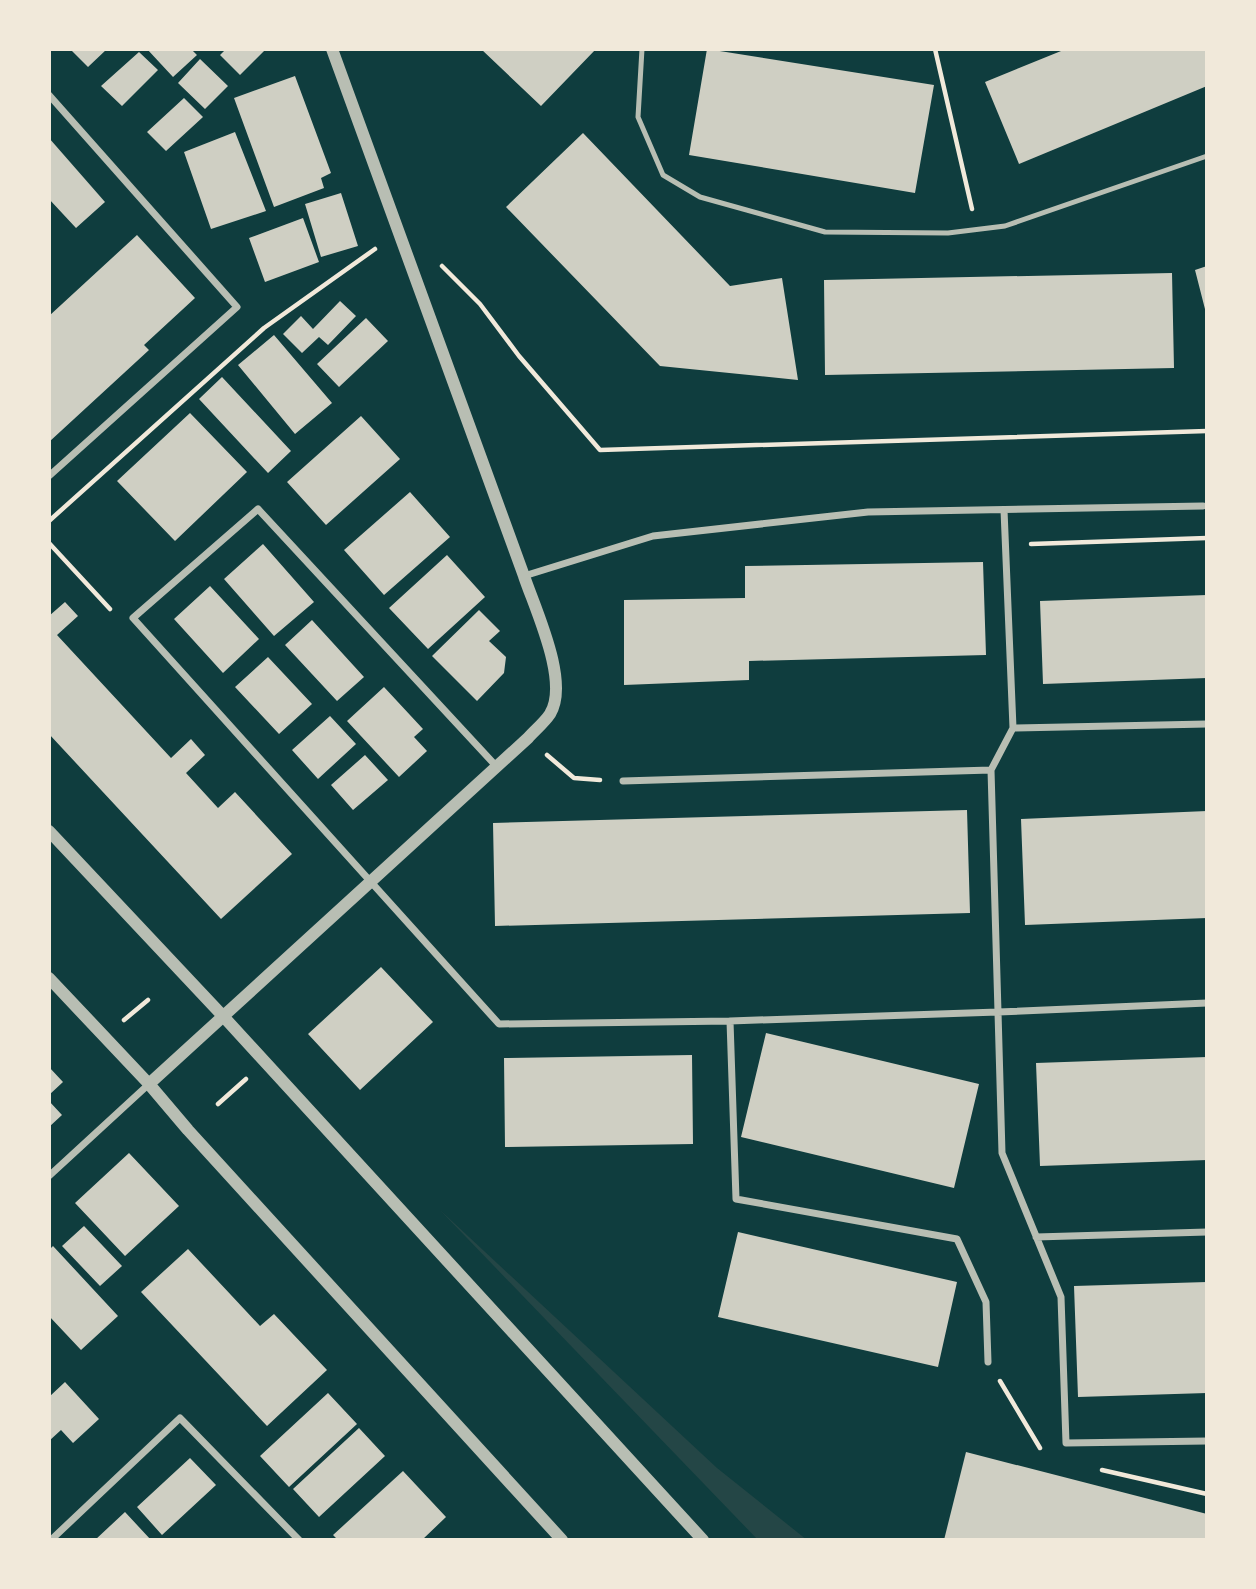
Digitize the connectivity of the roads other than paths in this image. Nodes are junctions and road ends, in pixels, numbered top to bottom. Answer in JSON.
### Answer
{"nodes":[{"id":1,"x":332,"y":49,"type":"edge"},
{"id":2,"x":642,"y":49,"type":"edge"},
{"id":3,"x":49,"y":95,"type":"edge"},
{"id":4,"x":1207,"y":156,"type":"edge"},
{"id":5,"x":49,"y":476,"type":"edge"},
{"id":6,"x":1203,"y":506,"type":"dead end"},
{"id":7,"x":1004,"y":510,"type":"junction"},
{"id":8,"x":524,"y":576,"type":"junction"},
{"id":9,"x":1207,"y":724,"type":"edge"},
{"id":10,"x":1013,"y":727,"type":"junction"},
{"id":11,"x":497,"y":767,"type":"junction"},
{"id":12,"x":991,"y":770,"type":"junction"},
{"id":13,"x":623,"y":781,"type":"road end"},
{"id":14,"x":49,"y":831,"type":"edge"},
{"id":15,"x":369,"y":881,"type":"junction"},
{"id":16,"x":49,"y":978,"type":"edge"},
{"id":17,"x":1207,"y":1003,"type":"edge"},
{"id":18,"x":998,"y":1012,"type":"junction"},
{"id":19,"x":222,"y":1016,"type":"junction"},
{"id":20,"x":730,"y":1021,"type":"junction"},
{"id":21,"x":149,"y":1084,"type":"junction"},
{"id":22,"x":49,"y":1177,"type":"edge"},
{"id":23,"x":1207,"y":1232,"type":"edge"},
{"id":24,"x":1036,"y":1237,"type":"junction"},
{"id":25,"x":988,"y":1362,"type":"dead end"},
{"id":26,"x":1207,"y":1441,"type":"edge"},
{"id":27,"x":51,"y":1540,"type":"edge"},
{"id":28,"x":299,"y":1540,"type":"edge"},
{"id":29,"x":562,"y":1540,"type":"edge"},
{"id":30,"x":703,"y":1540,"type":"edge"}],
"edges":[{"from":1,"to":8,"type":"street"},
{"from":2,"to":4,"type":"lane"},
{"from":3,"to":5,"type":"street"},
{"from":6,"to":7,"type":"street"},
{"from":7,"to":8,"type":"street"},
{"from":7,"to":10,"type":"street"},
{"from":8,"to":11,"type":"street"},
{"from":9,"to":10,"type":"street"},
{"from":10,"to":12,"type":"street"},
{"from":11,"to":15,"type":"street"},
{"from":11,"to":15,"type":"street"},
{"from":12,"to":13,"type":"street"},
{"from":12,"to":18,"type":"street"},
{"from":14,"to":19,"type":"street"},
{"from":15,"to":19,"type":"street"},
{"from":15,"to":20,"type":"street"},
{"from":16,"to":21,"type":"street"},
{"from":17,"to":18,"type":"street"},
{"from":18,"to":20,"type":"street"},
{"from":18,"to":24,"type":"street"},
{"from":19,"to":21,"type":"street"},
{"from":19,"to":30,"type":"street"},
{"from":20,"to":25,"type":"street"},
{"from":21,"to":22,"type":"street"},
{"from":21,"to":29,"type":"street"},
{"from":23,"to":24,"type":"street"},
{"from":24,"to":26,"type":"street"},
{"from":27,"to":28,"type":"street"}]}
